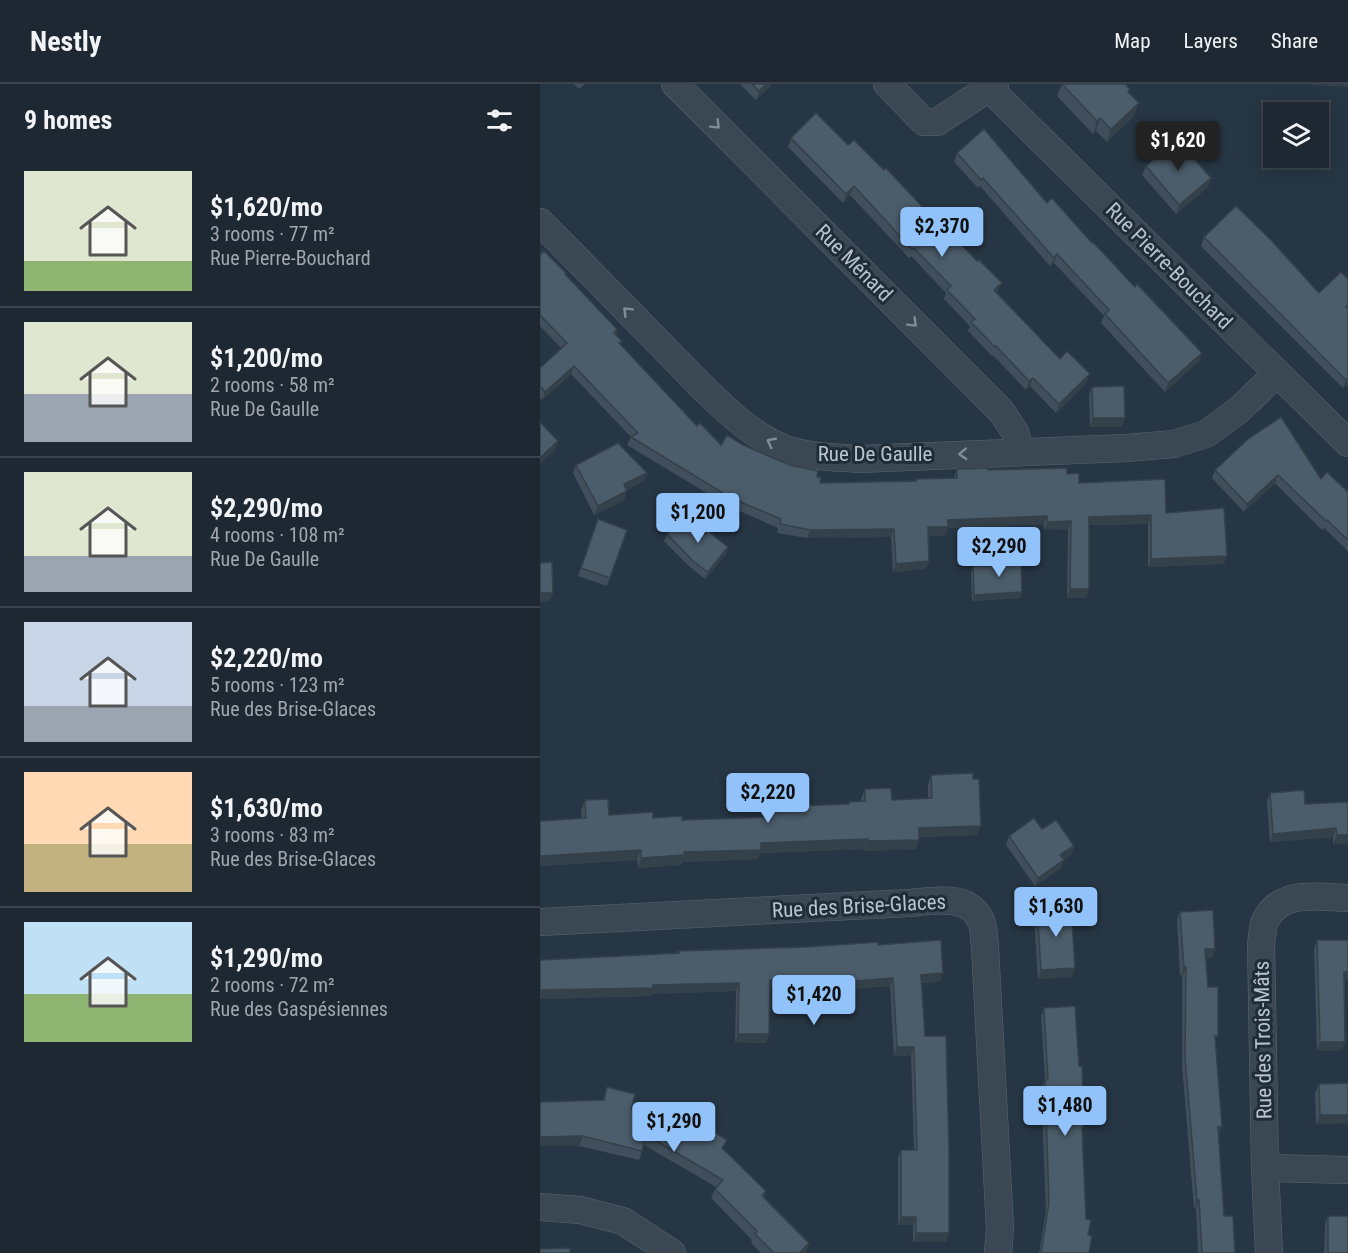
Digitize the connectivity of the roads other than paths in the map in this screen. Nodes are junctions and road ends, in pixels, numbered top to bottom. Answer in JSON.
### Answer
{"nodes":[{"id":1,"x":675,"y":84,"type":"edge"},
{"id":2,"x":887,"y":84,"type":"edge"},
{"id":3,"x":993,"y":86,"type":"edge"},
{"id":4,"x":540,"y":222,"type":"edge"},
{"id":5,"x":1276,"y":373,"type":"junction"},
{"id":6,"x":1348,"y":443,"type":"edge"},
{"id":7,"x":1021,"y":451,"type":"junction"},
{"id":8,"x":1348,"y":898,"type":"edge"},
{"id":9,"x":540,"y":922,"type":"edge"},
{"id":10,"x":1265,"y":1168,"type":"junction"},
{"id":11,"x":1348,"y":1170,"type":"edge"},
{"id":12,"x":540,"y":1207,"type":"edge"},
{"id":13,"x":672,"y":1253,"type":"edge"},
{"id":14,"x":998,"y":1253,"type":"edge"},
{"id":15,"x":1269,"y":1253,"type":"edge"}],
"edges":[{"from":1,"to":7,"type":"street","name":"Rue Ménard","one_way":true},
{"from":2,"to":3,"type":"street"},
{"from":3,"to":5,"type":"street","name":"Rue Pierre-Bouchard"},
{"from":7,"to":4,"type":"street","name":"Rue De Gaulle","one_way":true},
{"from":5,"to":6,"type":"street","name":"Rue Pierre-Bouchard"},
{"from":5,"to":7,"type":"street","name":"Rue De Gaulle"},
{"from":8,"to":10,"type":"street","name":"Rue des Trois-Mâts"},
{"from":9,"to":14,"type":"street","name":"Rue des Brise-Glaces"},
{"from":10,"to":11,"type":"street"},
{"from":10,"to":15,"type":"street","name":"Rue des Trois-Mâts"},
{"from":12,"to":13,"type":"street"}]}
